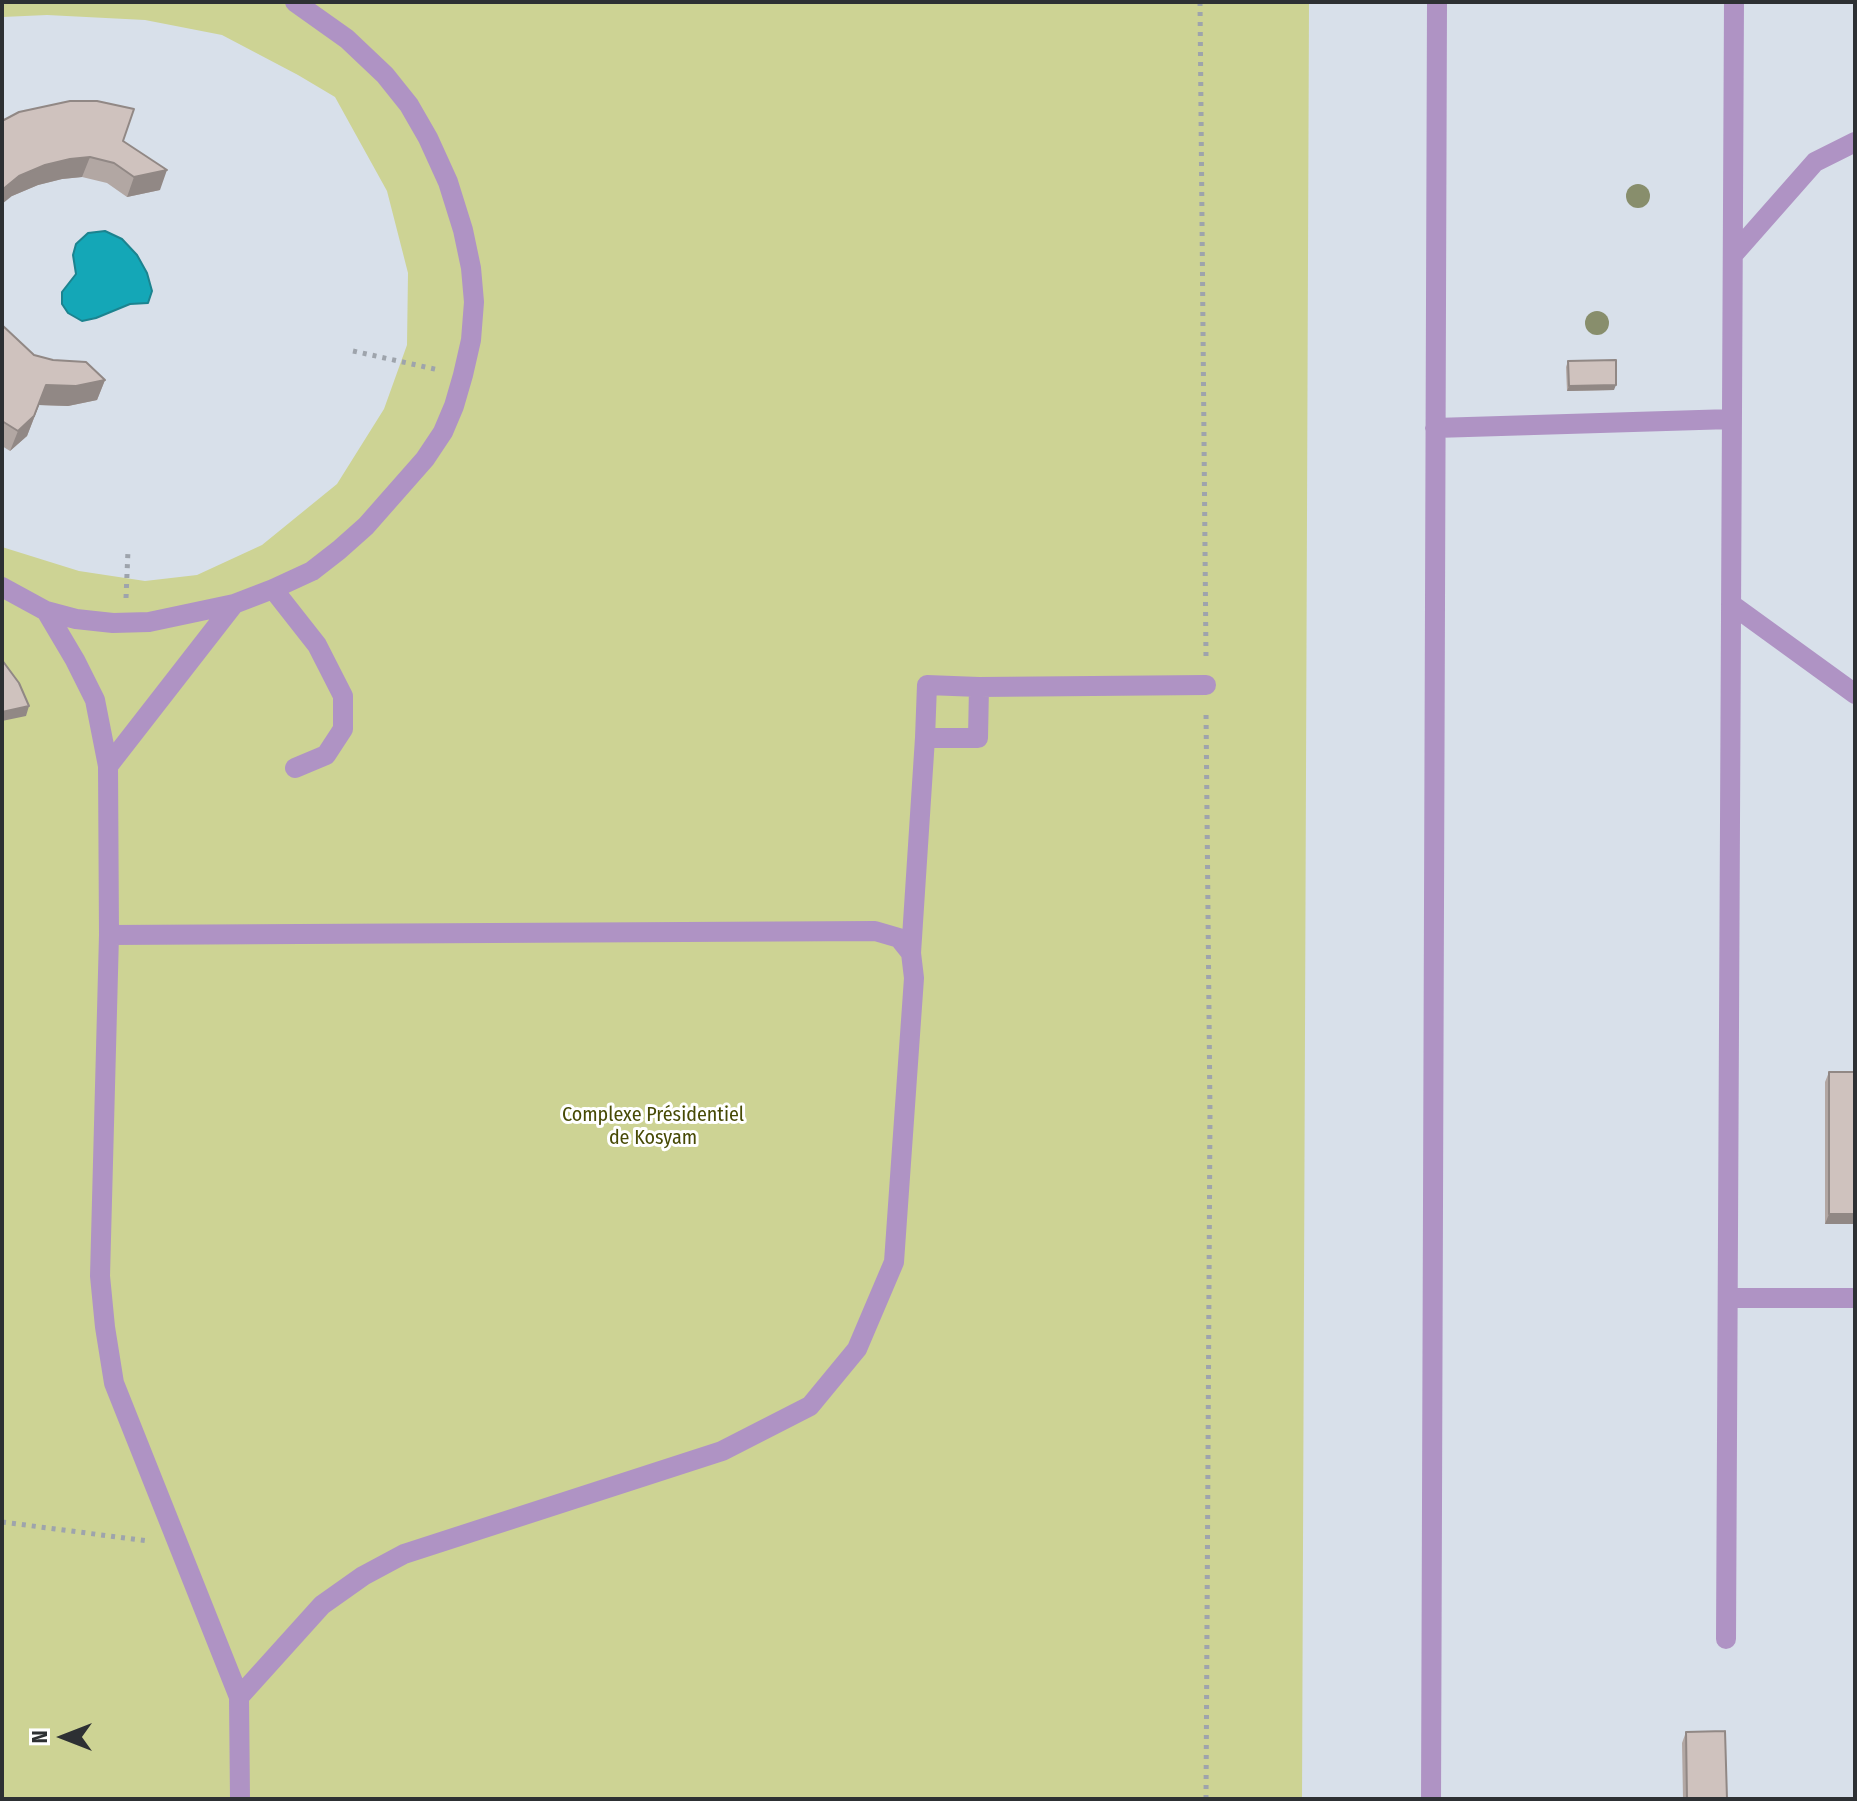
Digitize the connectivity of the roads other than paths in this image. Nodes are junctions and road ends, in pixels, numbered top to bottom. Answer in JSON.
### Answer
{"nodes":[{"id":1,"x":295,"y":2,"type":"edge"},
{"id":2,"x":1437,"y":2,"type":"edge"},
{"id":3,"x":1734,"y":2,"type":"edge"},
{"id":4,"x":1855,"y":142,"type":"edge"},
{"id":5,"x":1733,"y":255,"type":"junction"},
{"id":6,"x":1732,"y":419,"type":"junction"},
{"id":7,"x":1435,"y":428,"type":"junction"},
{"id":8,"x":2,"y":587,"type":"edge"},
{"id":9,"x":273,"y":589,"type":"junction"},
{"id":10,"x":234,"y":604,"type":"junction"},
{"id":11,"x":1731,"y":604,"type":"junction"},
{"id":12,"x":46,"y":611,"type":"junction"},
{"id":13,"x":1206,"y":685,"type":"road end"},
{"id":14,"x":979,"y":687,"type":"junction"},
{"id":15,"x":1855,"y":694,"type":"edge"},
{"id":16,"x":925,"y":738,"type":"junction"},
{"id":17,"x":108,"y":766,"type":"junction"},
{"id":18,"x":295,"y":768,"type":"dead end"},
{"id":19,"x":109,"y":935,"type":"junction"},
{"id":20,"x":911,"y":953,"type":"junction"},
{"id":21,"x":1728,"y":1298,"type":"junction"},
{"id":22,"x":1855,"y":1298,"type":"edge"},
{"id":23,"x":1726,"y":1639,"type":"dead end"},
{"id":24,"x":239,"y":1697,"type":"junction"},
{"id":25,"x":240,"y":1799,"type":"edge"},
{"id":26,"x":1431,"y":1799,"type":"edge"}],
"edges":[{"from":1,"to":9,"type":"lane"},
{"from":2,"to":7,"type":"lane"},
{"from":3,"to":5,"type":"lane"},
{"from":4,"to":5,"type":"lane"},
{"from":5,"to":6,"type":"lane"},
{"from":6,"to":7,"type":"lane"},
{"from":6,"to":11,"type":"lane"},
{"from":7,"to":26,"type":"lane"},
{"from":8,"to":12,"type":"lane"},
{"from":9,"to":10,"type":"lane"},
{"from":9,"to":18,"type":"lane"},
{"from":10,"to":12,"type":"lane"},
{"from":10,"to":17,"type":"lane"},
{"from":11,"to":15,"type":"lane"},
{"from":11,"to":21,"type":"lane"},
{"from":12,"to":17,"type":"lane"},
{"from":13,"to":14,"type":"lane"},
{"from":14,"to":16,"type":"lane"},
{"from":14,"to":16,"type":"lane"},
{"from":16,"to":20,"type":"lane"},
{"from":17,"to":19,"type":"lane"},
{"from":19,"to":20,"type":"lane"},
{"from":19,"to":24,"type":"lane"},
{"from":20,"to":24,"type":"lane"},
{"from":21,"to":22,"type":"lane"},
{"from":21,"to":23,"type":"lane"},
{"from":24,"to":25,"type":"lane"}]}
